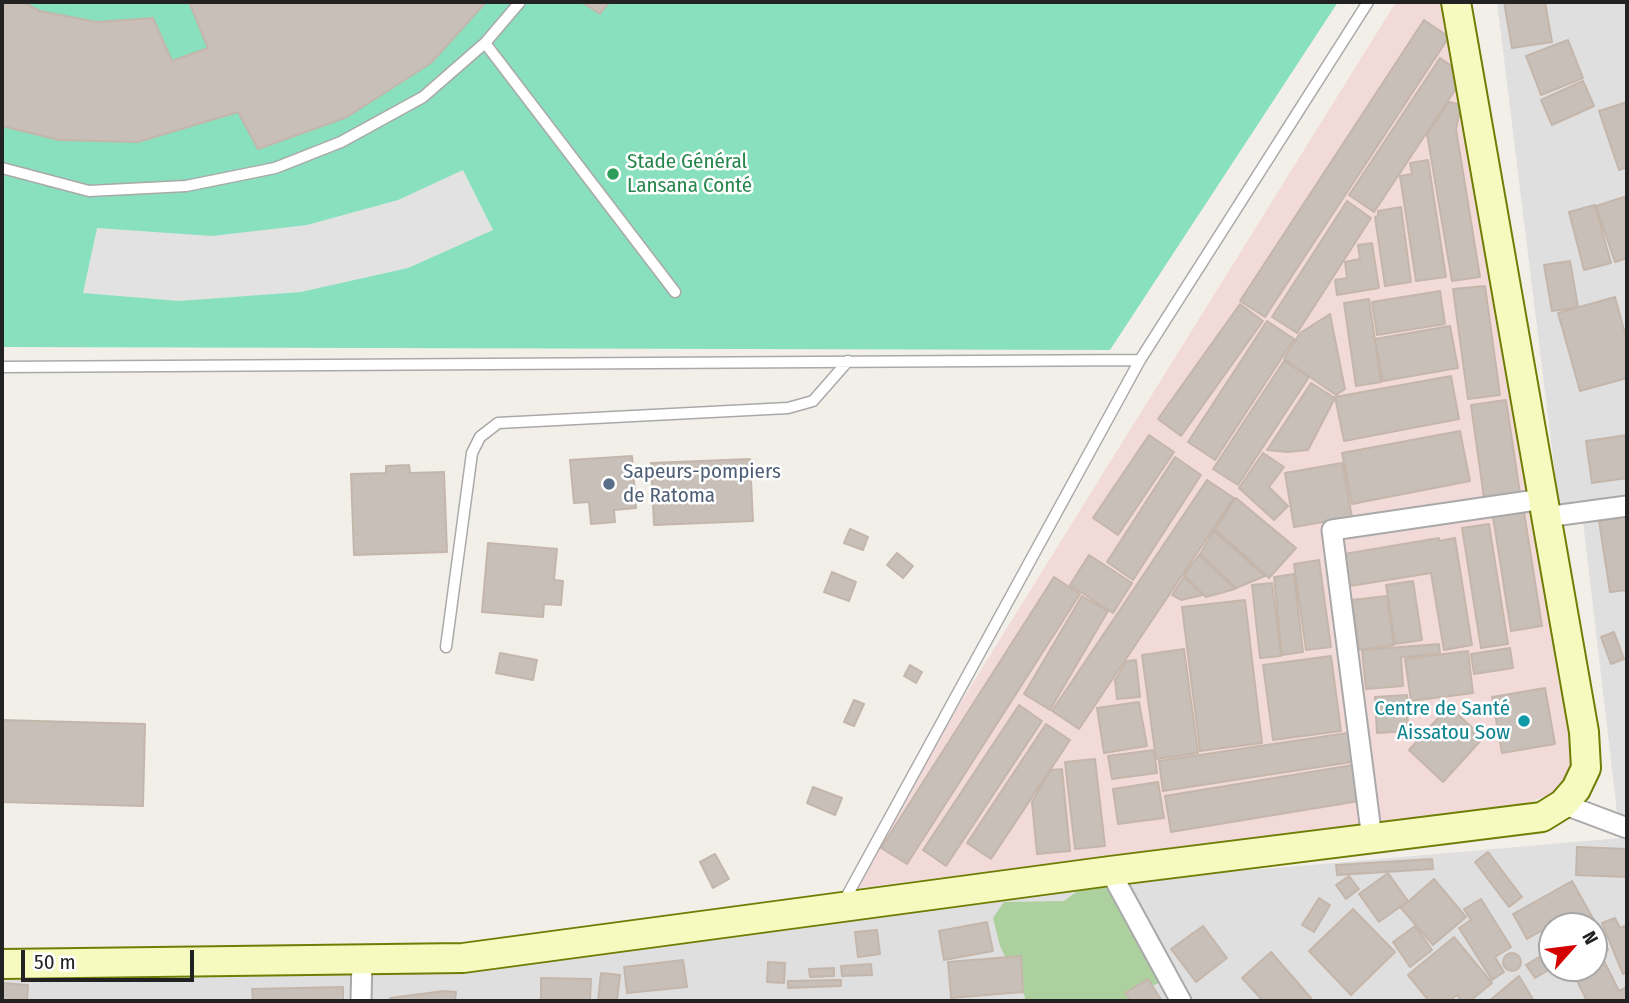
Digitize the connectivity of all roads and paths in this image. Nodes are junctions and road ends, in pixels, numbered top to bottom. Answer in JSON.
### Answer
{"nodes":[{"id":1,"x":520,"y":2,"type":"edge"},
{"id":2,"x":1368,"y":2,"type":"edge"},
{"id":3,"x":1456,"y":2,"type":"edge"},
{"id":4,"x":485,"y":43,"type":"junction"},
{"id":5,"x":2,"y":169,"type":"edge"},
{"id":6,"x":675,"y":292,"type":"dead end"},
{"id":7,"x":1140,"y":360,"type":"junction"},
{"id":8,"x":848,"y":361,"type":"junction"},
{"id":9,"x":2,"y":367,"type":"edge"},
{"id":10,"x":1627,"y":506,"type":"edge"},
{"id":11,"x":1545,"y":508,"type":"junction"},
{"id":12,"x":446,"y":647,"type":"dead end"},
{"id":13,"x":1563,"y":804,"type":"junction"},
{"id":14,"x":1627,"y":828,"type":"edge"},
{"id":15,"x":1372,"y":839,"type":"junction"},
{"id":16,"x":1111,"y":871,"type":"junction"},
{"id":17,"x":841,"y":907,"type":"junction"},
{"id":18,"x":362,"y":959,"type":"junction"},
{"id":19,"x":2,"y":964,"type":"edge"},
{"id":20,"x":361,"y":1001,"type":"edge"},
{"id":21,"x":1181,"y":1001,"type":"edge"}],
"edges":[{"from":1,"to":4,"type":"lane"},
{"from":2,"to":7,"type":"lane"},
{"from":3,"to":11,"type":"street"},
{"from":4,"to":5,"type":"lane"},
{"from":4,"to":6,"type":"lane"},
{"from":7,"to":8,"type":"lane"},
{"from":7,"to":17,"type":"lane"},
{"from":8,"to":9,"type":"lane"},
{"from":8,"to":12,"type":"lane"},
{"from":10,"to":11,"type":"street"},
{"from":11,"to":13,"type":"street"},
{"from":11,"to":15,"type":"street"},
{"from":13,"to":14,"type":"street"},
{"from":13,"to":15,"type":"street"},
{"from":15,"to":16,"type":"street"},
{"from":16,"to":17,"type":"street"},
{"from":16,"to":21,"type":"street"},
{"from":17,"to":18,"type":"street"},
{"from":18,"to":19,"type":"street"},
{"from":18,"to":20,"type":"street"}]}
